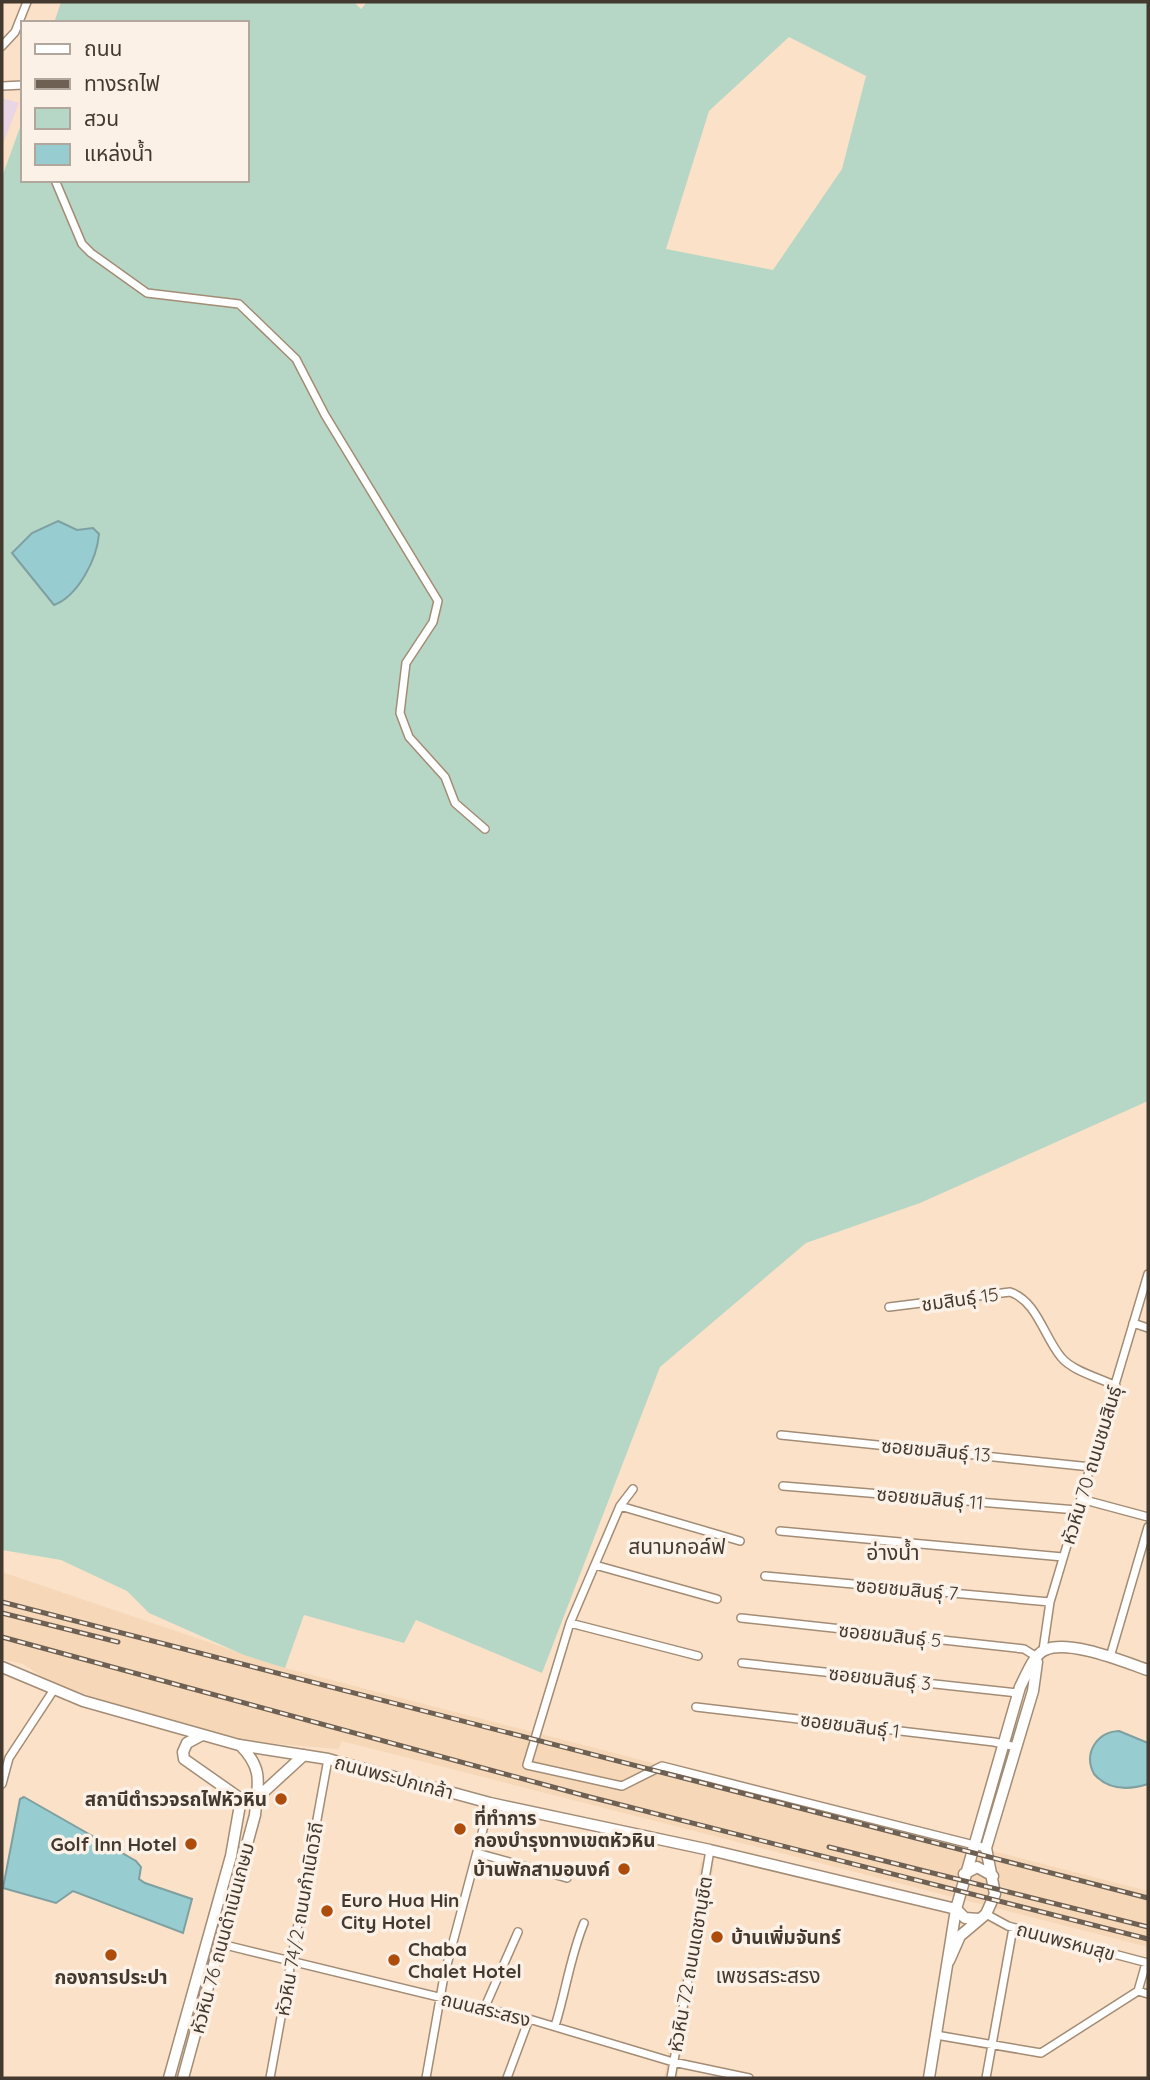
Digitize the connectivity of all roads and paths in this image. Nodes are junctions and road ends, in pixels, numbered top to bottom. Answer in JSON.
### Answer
{"nodes":[{"id":1,"x":27,"y":2,"type":"edge"},
{"id":2,"x":2,"y":46,"type":"edge"},
{"id":3,"x":21,"y":85,"type":"edge"},
{"id":4,"x":2,"y":86,"type":"edge"},
{"id":5,"x":56,"y":182,"type":"edge"},
{"id":6,"x":485,"y":829,"type":"dead end"},
{"id":7,"x":1148,"y":1274,"type":"edge"},
{"id":8,"x":1145,"y":1293,"type":"edge"},
{"id":9,"x":889,"y":1307,"type":"dead end"},
{"id":10,"x":1133,"y":1323,"type":"junction"},
{"id":11,"x":1148,"y":1328,"type":"edge"},
{"id":12,"x":1116,"y":1386,"type":"junction"},
{"id":13,"x":781,"y":1435,"type":"dead end"},
{"id":14,"x":1091,"y":1466,"type":"junction"},
{"id":15,"x":783,"y":1486,"type":"dead end"},
{"id":16,"x":634,"y":1489,"type":"dead end"},
{"id":17,"x":1081,"y":1499,"type":"junction"},
{"id":18,"x":620,"y":1506,"type":"junction"},
{"id":19,"x":1077,"y":1510,"type":"junction"},
{"id":20,"x":1148,"y":1517,"type":"edge"},
{"id":21,"x":1148,"y":1527,"type":"edge"},
{"id":22,"x":780,"y":1531,"type":"dead end"},
{"id":23,"x":740,"y":1541,"type":"dead end"},
{"id":24,"x":1063,"y":1557,"type":"junction"},
{"id":25,"x":595,"y":1564,"type":"junction"},
{"id":26,"x":765,"y":1576,"type":"dead end"},
{"id":27,"x":717,"y":1599,"type":"dead end"},
{"id":28,"x":1050,"y":1602,"type":"junction"},
{"id":29,"x":741,"y":1619,"type":"dead end"},
{"id":30,"x":570,"y":1623,"type":"junction"},
{"id":31,"x":1040,"y":1654,"type":"junction"},
{"id":32,"x":698,"y":1656,"type":"dead end"},
{"id":33,"x":1110,"y":1657,"type":"junction"},
{"id":34,"x":741,"y":1663,"type":"dead end"},
{"id":35,"x":2,"y":1667,"type":"edge"},
{"id":36,"x":1148,"y":1670,"type":"edge"},
{"id":37,"x":53,"y":1691,"type":"junction"},
{"id":38,"x":1018,"y":1693,"type":"junction"},
{"id":39,"x":696,"y":1707,"type":"dead end"},
{"id":40,"x":166,"y":1724,"type":"junction"},
{"id":41,"x":202,"y":1735,"type":"junction"},
{"id":42,"x":1003,"y":1744,"type":"junction"},
{"id":43,"x":239,"y":1745,"type":"junction"},
{"id":44,"x":1016,"y":1747,"type":"junction"},
{"id":45,"x":183,"y":1752,"type":"junction"},
{"id":46,"x":304,"y":1755,"type":"junction"},
{"id":47,"x":328,"y":1759,"type":"junction"},
{"id":48,"x":2,"y":1784,"type":"edge"},
{"id":49,"x":257,"y":1798,"type":"junction"},
{"id":50,"x":241,"y":1799,"type":"junction"},
{"id":51,"x":490,"y":1802,"type":"junction"},
{"id":52,"x":973,"y":1845,"type":"junction"},
{"id":53,"x":986,"y":1848,"type":"junction"},
{"id":54,"x":710,"y":1850,"type":"junction"},
{"id":55,"x":477,"y":1853,"type":"junction"},
{"id":56,"x":231,"y":1856,"type":"junction"},
{"id":57,"x":244,"y":1859,"type":"junction"},
{"id":58,"x":964,"y":1875,"type":"junction"},
{"id":59,"x":993,"y":1876,"type":"junction"},
{"id":60,"x":567,"y":1878,"type":"dead end"},
{"id":61,"x":956,"y":1909,"type":"junction"},
{"id":62,"x":982,"y":1916,"type":"junction"},
{"id":63,"x":584,"y":1923,"type":"dead end"},
{"id":64,"x":1013,"y":1928,"type":"junction"},
{"id":65,"x":518,"y":1932,"type":"dead end"},
{"id":66,"x":208,"y":1941,"type":"junction"},
{"id":67,"x":220,"y":1944,"type":"junction"},
{"id":68,"x":290,"y":1961,"type":"junction"},
{"id":69,"x":1147,"y":1963,"type":"edge"},
{"id":70,"x":946,"y":1968,"type":"junction"},
{"id":71,"x":1138,"y":1991,"type":"junction"},
{"id":72,"x":1148,"y":1994,"type":"edge"},
{"id":73,"x":441,"y":1998,"type":"junction"},
{"id":74,"x":484,"y":2008,"type":"junction"},
{"id":75,"x":529,"y":2020,"type":"junction"},
{"id":76,"x":555,"y":2026,"type":"junction"},
{"id":77,"x":936,"y":2035,"type":"junction"},
{"id":78,"x":179,"y":2045,"type":"junction"},
{"id":79,"x":991,"y":2045,"type":"junction"},
{"id":80,"x":192,"y":2048,"type":"junction"},
{"id":81,"x":673,"y":2062,"type":"junction"},
{"id":82,"x":169,"y":2078,"type":"edge"},
{"id":83,"x":183,"y":2078,"type":"edge"},
{"id":84,"x":270,"y":2078,"type":"edge"},
{"id":85,"x":426,"y":2078,"type":"edge"},
{"id":86,"x":507,"y":2078,"type":"edge"},
{"id":87,"x":671,"y":2078,"type":"edge"},
{"id":88,"x":749,"y":2078,"type":"edge"},
{"id":89,"x":929,"y":2078,"type":"edge"},
{"id":90,"x":986,"y":2078,"type":"edge"}],
"edges":[{"from":1,"to":2,"type":"street"},
{"from":3,"to":4,"type":"street"},
{"from":5,"to":6,"type":"street"},
{"from":7,"to":8,"type":"street","name":"หัวหิน 70 ถนนชมสินธุ์"},
{"from":8,"to":10,"type":"street","name":"หัวหิน 70 ถนนชมสินธุ์"},
{"from":9,"to":12,"type":"street","name":"ชมสินธุ์ 15"},
{"from":10,"to":11,"type":"street"},
{"from":10,"to":12,"type":"street","name":"หัวหิน 70 ถนนชมสินธุ์"},
{"from":12,"to":14,"type":"street","name":"หัวหิน 70 ถนนชมสินธุ์"},
{"from":13,"to":14,"type":"street","name":"ซอยชมสินธุ์ 13"},
{"from":14,"to":17,"type":"street","name":"หัวหิน 70 ถนนชมสินธุ์"},
{"from":15,"to":19,"type":"street","name":"ซอยชมสินธุ์ 11"},
{"from":16,"to":18,"type":"street"},
{"from":17,"to":19,"type":"street","name":"หัวหิน 70 ถนนชมสินธุ์"},
{"from":17,"to":20,"type":"street"},
{"from":18,"to":23,"type":"street"},
{"from":18,"to":25,"type":"street"},
{"from":19,"to":24,"type":"street","name":"หัวหิน 70 ถนนชมสินธุ์"},
{"from":21,"to":33,"type":"street"},
{"from":22,"to":24,"type":"street"},
{"from":24,"to":28,"type":"street","name":"หัวหิน 70 ถนนชมสินธุ์"},
{"from":25,"to":27,"type":"street"},
{"from":25,"to":30,"type":"street"},
{"from":26,"to":28,"type":"street","name":"ซอยชมสินธุ์ 7"},
{"from":28,"to":31,"type":"street","name":"หัวหิน 70 ถนนชมสินธุ์"},
{"from":29,"to":31,"type":"street","name":"ซอยชมสินธุ์ 5"},
{"from":30,"to":32,"type":"street"},
{"from":30,"to":52,"type":"street"},
{"from":31,"to":33,"type":"street"},
{"from":31,"to":38,"type":"street","name":"หัวหิน 70 ถนนชมสินธุ์"},
{"from":31,"to":44,"type":"street","name":"หัวหิน 70 ถนนชมสินธุ์"},
{"from":33,"to":36,"type":"street"},
{"from":34,"to":38,"type":"street","name":"ซอยชมสินธุ์ 3"},
{"from":35,"to":37,"type":"street","name":"ถนนพระปกเกล้า"},
{"from":37,"to":40,"type":"street","name":"ถนนพระปกเกล้า"},
{"from":37,"to":48,"type":"street"},
{"from":38,"to":42,"type":"street","name":"หัวหิน 70 ถนนชมสินธุ์"},
{"from":39,"to":42,"type":"street","name":"ซอยชมสินธุ์ 1"},
{"from":40,"to":41,"type":"street","name":"ถนนพระปกเกล้า"},
{"from":40,"to":45,"type":"street"},
{"from":41,"to":43,"type":"street","name":"ถนนพระปกเกล้า"},
{"from":41,"to":45,"type":"street"},
{"from":42,"to":44,"type":"street","name":"ซอยชมสินธุ์ 1"},
{"from":42,"to":52,"type":"street","name":"หัวหิน 70 ถนนชมสินธุ์"},
{"from":43,"to":46,"type":"street","name":"ถนนพระปกเกล้า"},
{"from":43,"to":49,"type":"street","name":"หัวหิน 76 ถนนดำเนินเกษม"},
{"from":44,"to":53,"type":"street","name":"หัวหิน 70 ถนนชมสินธุ์"},
{"from":45,"to":50,"type":"street"},
{"from":46,"to":47,"type":"street","name":"ถนนพระปกเกล้า"},
{"from":46,"to":49,"type":"street"},
{"from":47,"to":51,"type":"street","name":"ถนนพระปกเกล้า"},
{"from":47,"to":68,"type":"street","name":"หัวหิน 74/2 ถนนกำเนิดวิถี"},
{"from":49,"to":50,"type":"street"},
{"from":49,"to":57,"type":"street","name":"หัวหิน 76 ถนนดำเนินเกษม"},
{"from":50,"to":56,"type":"street","name":"หัวหิน 76 ถนนดำเนินเกษม"},
{"from":51,"to":54,"type":"street","name":"ถนนพระปกเกล้า"},
{"from":51,"to":55,"type":"street"},
{"from":52,"to":53,"type":"street"},
{"from":52,"to":58,"type":"street","name":"หัวหิน 70 ถนนชมสินธุ์"},
{"from":53,"to":59,"type":"street","name":"หัวหิน 70 ถนนชมสินธุ์"},
{"from":54,"to":61,"type":"street","name":"ถนนพระปกเกล้า"},
{"from":54,"to":81,"type":"street","name":"หัวหิน 72 ถนนเดชานุชิต"},
{"from":55,"to":60,"type":"street"},
{"from":55,"to":73,"type":"street"},
{"from":56,"to":57,"type":"street"},
{"from":56,"to":66,"type":"street","name":"หัวหิน 76 ถนนดำเนินเกษม"},
{"from":57,"to":67,"type":"street","name":"หัวหิน 76 ถนนดำเนินเกษม"},
{"from":58,"to":59,"type":"street"},
{"from":58,"to":61,"type":"street","name":"หัวหิน 70 ถนนชมสินธุ์"},
{"from":59,"to":62,"type":"street","name":"หัวหิน 70 ถนนชมสินธุ์"},
{"from":61,"to":62,"type":"street"},
{"from":61,"to":70,"type":"street","name":"หัวหิน 70 ถนนชมสินธุ์"},
{"from":62,"to":64,"type":"street","name":"ถนนพรหมสุข"},
{"from":62,"to":70,"type":"street","name":"หัวหิน 70 ถนนชมสินธุ์"},
{"from":63,"to":76,"type":"street"},
{"from":64,"to":69,"type":"street","name":"ถนนพรหมสุข"},
{"from":64,"to":79,"type":"street"},
{"from":65,"to":74,"type":"street"},
{"from":66,"to":67,"type":"street"},
{"from":66,"to":78,"type":"street","name":"หัวหิน 76 ถนนดำเนินเกษม"},
{"from":67,"to":68,"type":"street","name":"ถนนสระสรง"},
{"from":67,"to":80,"type":"street","name":"หัวหิน 76 ถนนดำเนินเกษม"},
{"from":68,"to":73,"type":"street","name":"ถนนสระสรง"},
{"from":68,"to":84,"type":"street","name":"หัวหิน 74/2 ถนนกำเนิดวิถี"},
{"from":69,"to":71,"type":"street"},
{"from":70,"to":77,"type":"street","name":"หัวหิน 70 ถนนชมสินธุ์"},
{"from":71,"to":72,"type":"street"},
{"from":71,"to":79,"type":"street"},
{"from":73,"to":74,"type":"street","name":"ถนนสระสรง"},
{"from":73,"to":85,"type":"street"},
{"from":74,"to":75,"type":"street","name":"ถนนสระสรง"},
{"from":75,"to":76,"type":"street","name":"ถนนสระสรง"},
{"from":75,"to":86,"type":"street"},
{"from":76,"to":81,"type":"street","name":"ถนนสระสรง"},
{"from":77,"to":79,"type":"street"},
{"from":77,"to":89,"type":"street","name":"หัวหิน 70 ถนนชมสินธุ์"},
{"from":78,"to":80,"type":"street"},
{"from":78,"to":82,"type":"street","name":"หัวหิน 76 ถนนดำเนินเกษม"},
{"from":79,"to":90,"type":"street"},
{"from":80,"to":83,"type":"street","name":"หัวหิน 76 ถนนดำเนินเกษม"},
{"from":81,"to":87,"type":"street","name":"หัวหิน 72 ถนนเดชานุชิต"},
{"from":81,"to":88,"type":"street","name":"ถนนสระสรง"}]}
